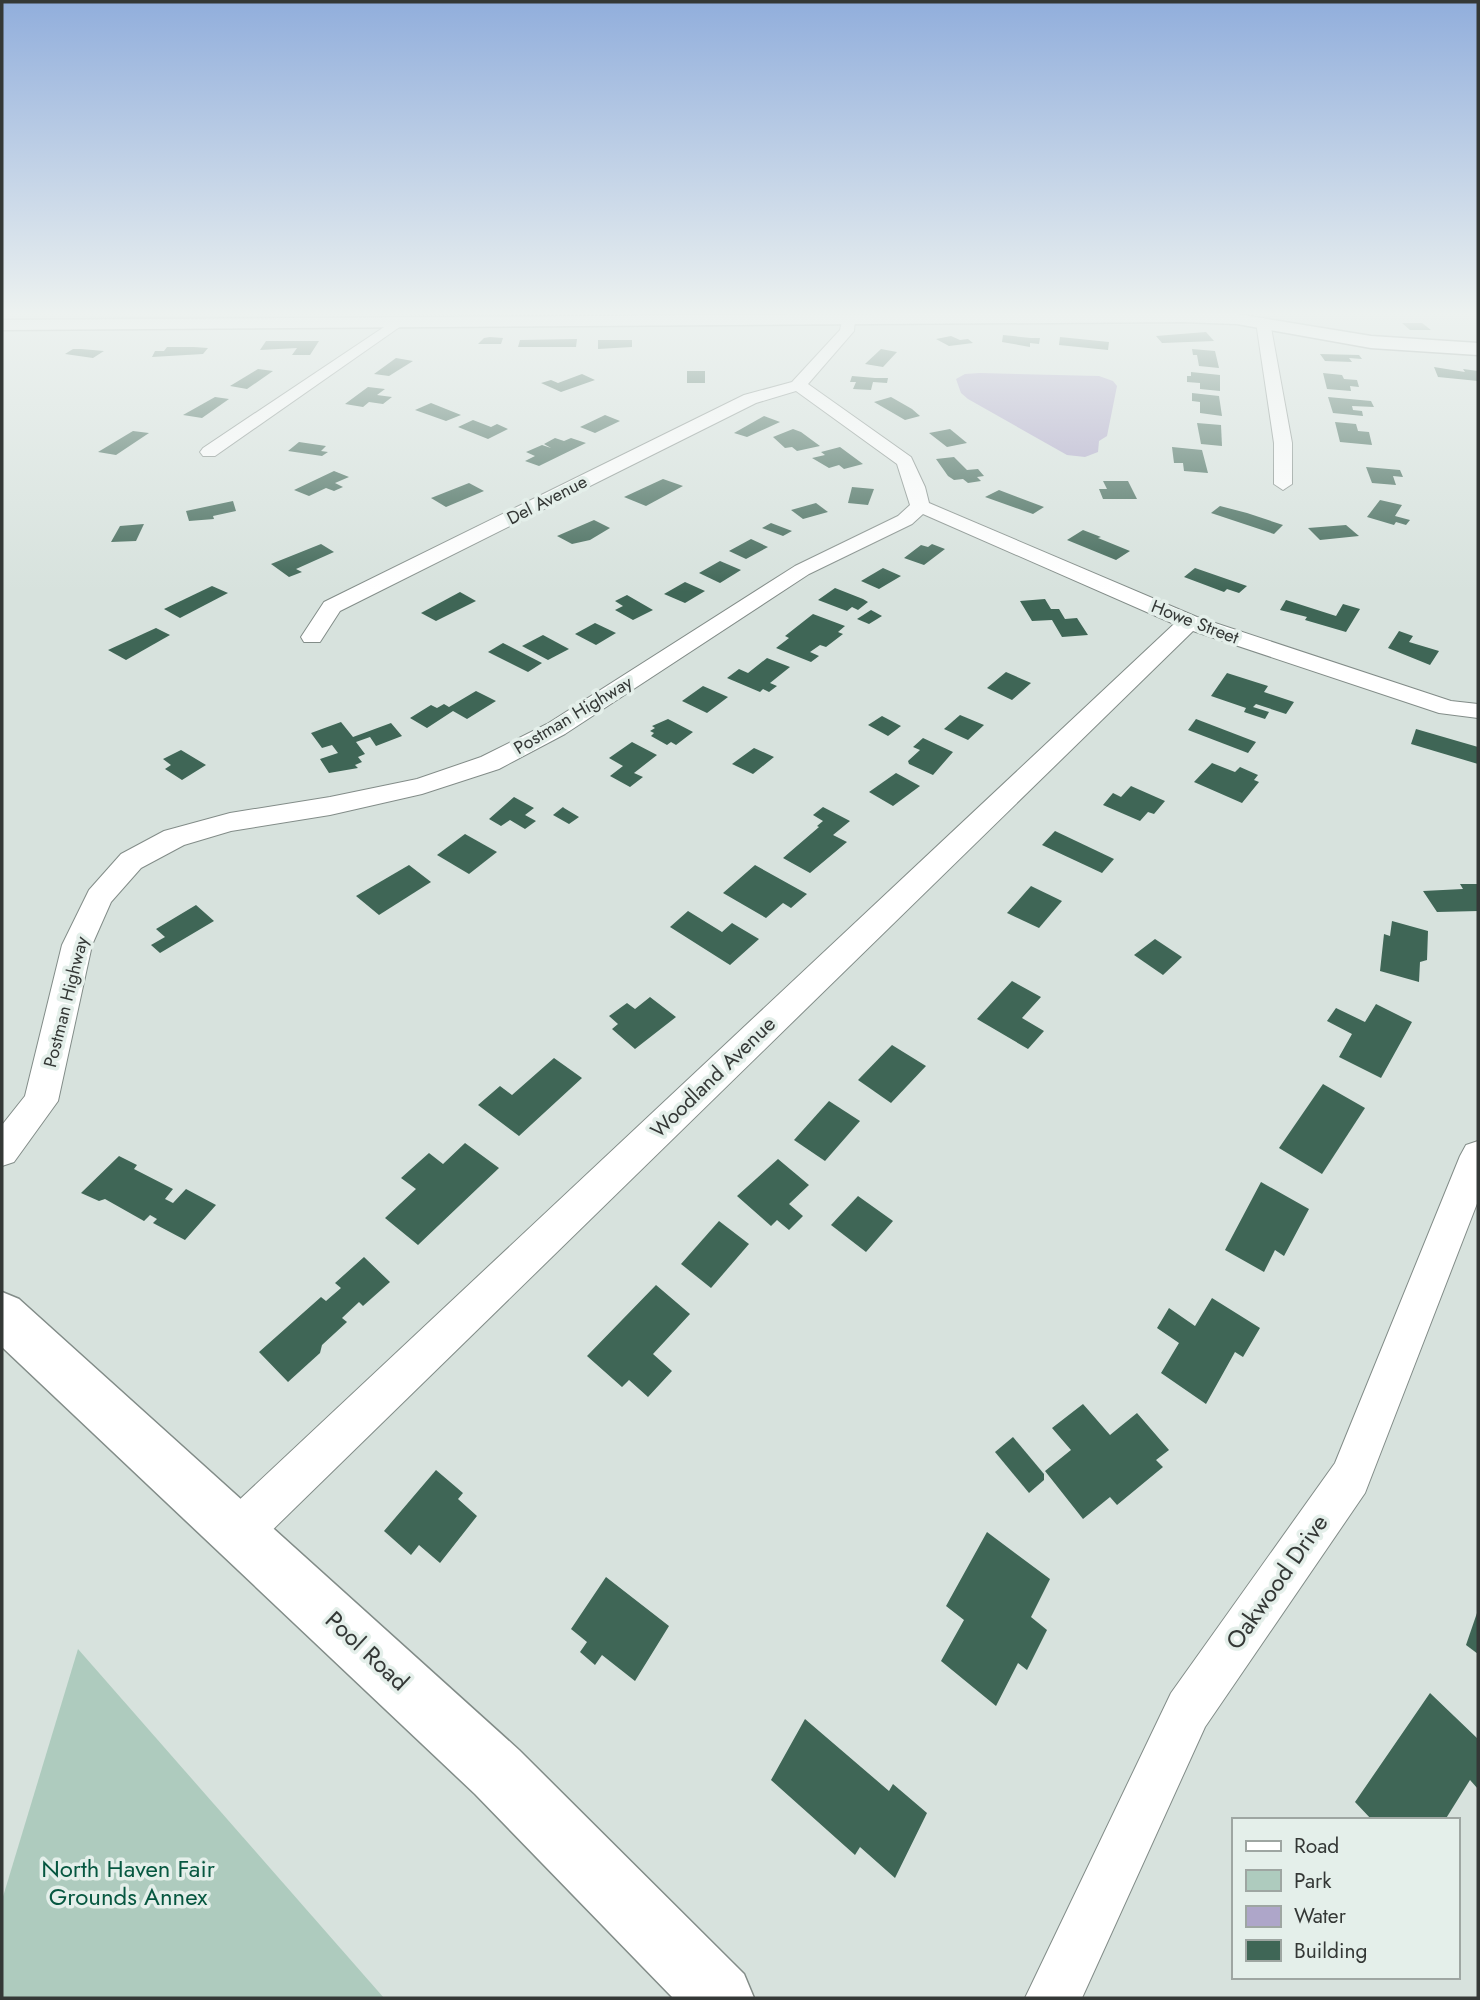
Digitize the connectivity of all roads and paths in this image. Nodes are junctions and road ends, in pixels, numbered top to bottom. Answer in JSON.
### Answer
{"nodes":[{"id":1,"x":277,"y":405,"type":"edge"},
{"id":2,"x":735,"y":405,"type":"edge"},
{"id":3,"x":826,"y":405,"type":"edge"},
{"id":4,"x":1277,"y":405,"type":"edge"},
{"id":5,"x":209,"y":452,"type":"dead end"},
{"id":6,"x":1283,"y":484,"type":"dead end"},
{"id":7,"x":920,"y":506,"type":"junction"},
{"id":8,"x":1189,"y":622,"type":"junction"},
{"id":9,"x":312,"y":637,"type":"dead end"},
{"id":10,"x":1478,"y":711,"type":"edge"},
{"id":11,"x":2,"y":1151,"type":"edge"},
{"id":12,"x":1478,"y":1156,"type":"edge"},
{"id":13,"x":2,"y":1315,"type":"edge"},
{"id":14,"x":238,"y":1532,"type":"junction"},
{"id":15,"x":720,"y":1998,"type":"edge"},
{"id":16,"x":1053,"y":1998,"type":"edge"}],
"edges":[{"from":1,"to":5,"type":"street"},
{"from":2,"to":9,"type":"street","name":"Del Avenue"},
{"from":3,"to":7,"type":"street"},
{"from":4,"to":6,"type":"street"},
{"from":7,"to":8,"type":"street","name":"Howe Street"},
{"from":7,"to":11,"type":"street","name":"Postman Highway"},
{"from":8,"to":10,"type":"street","name":"Howe Street"},
{"from":8,"to":14,"type":"street","name":"Woodland Avenue"},
{"from":12,"to":16,"type":"street","name":"Oakwood Drive"},
{"from":13,"to":14,"type":"street","name":"Pool Road"},
{"from":14,"to":15,"type":"street","name":"Pool Road"}]}
